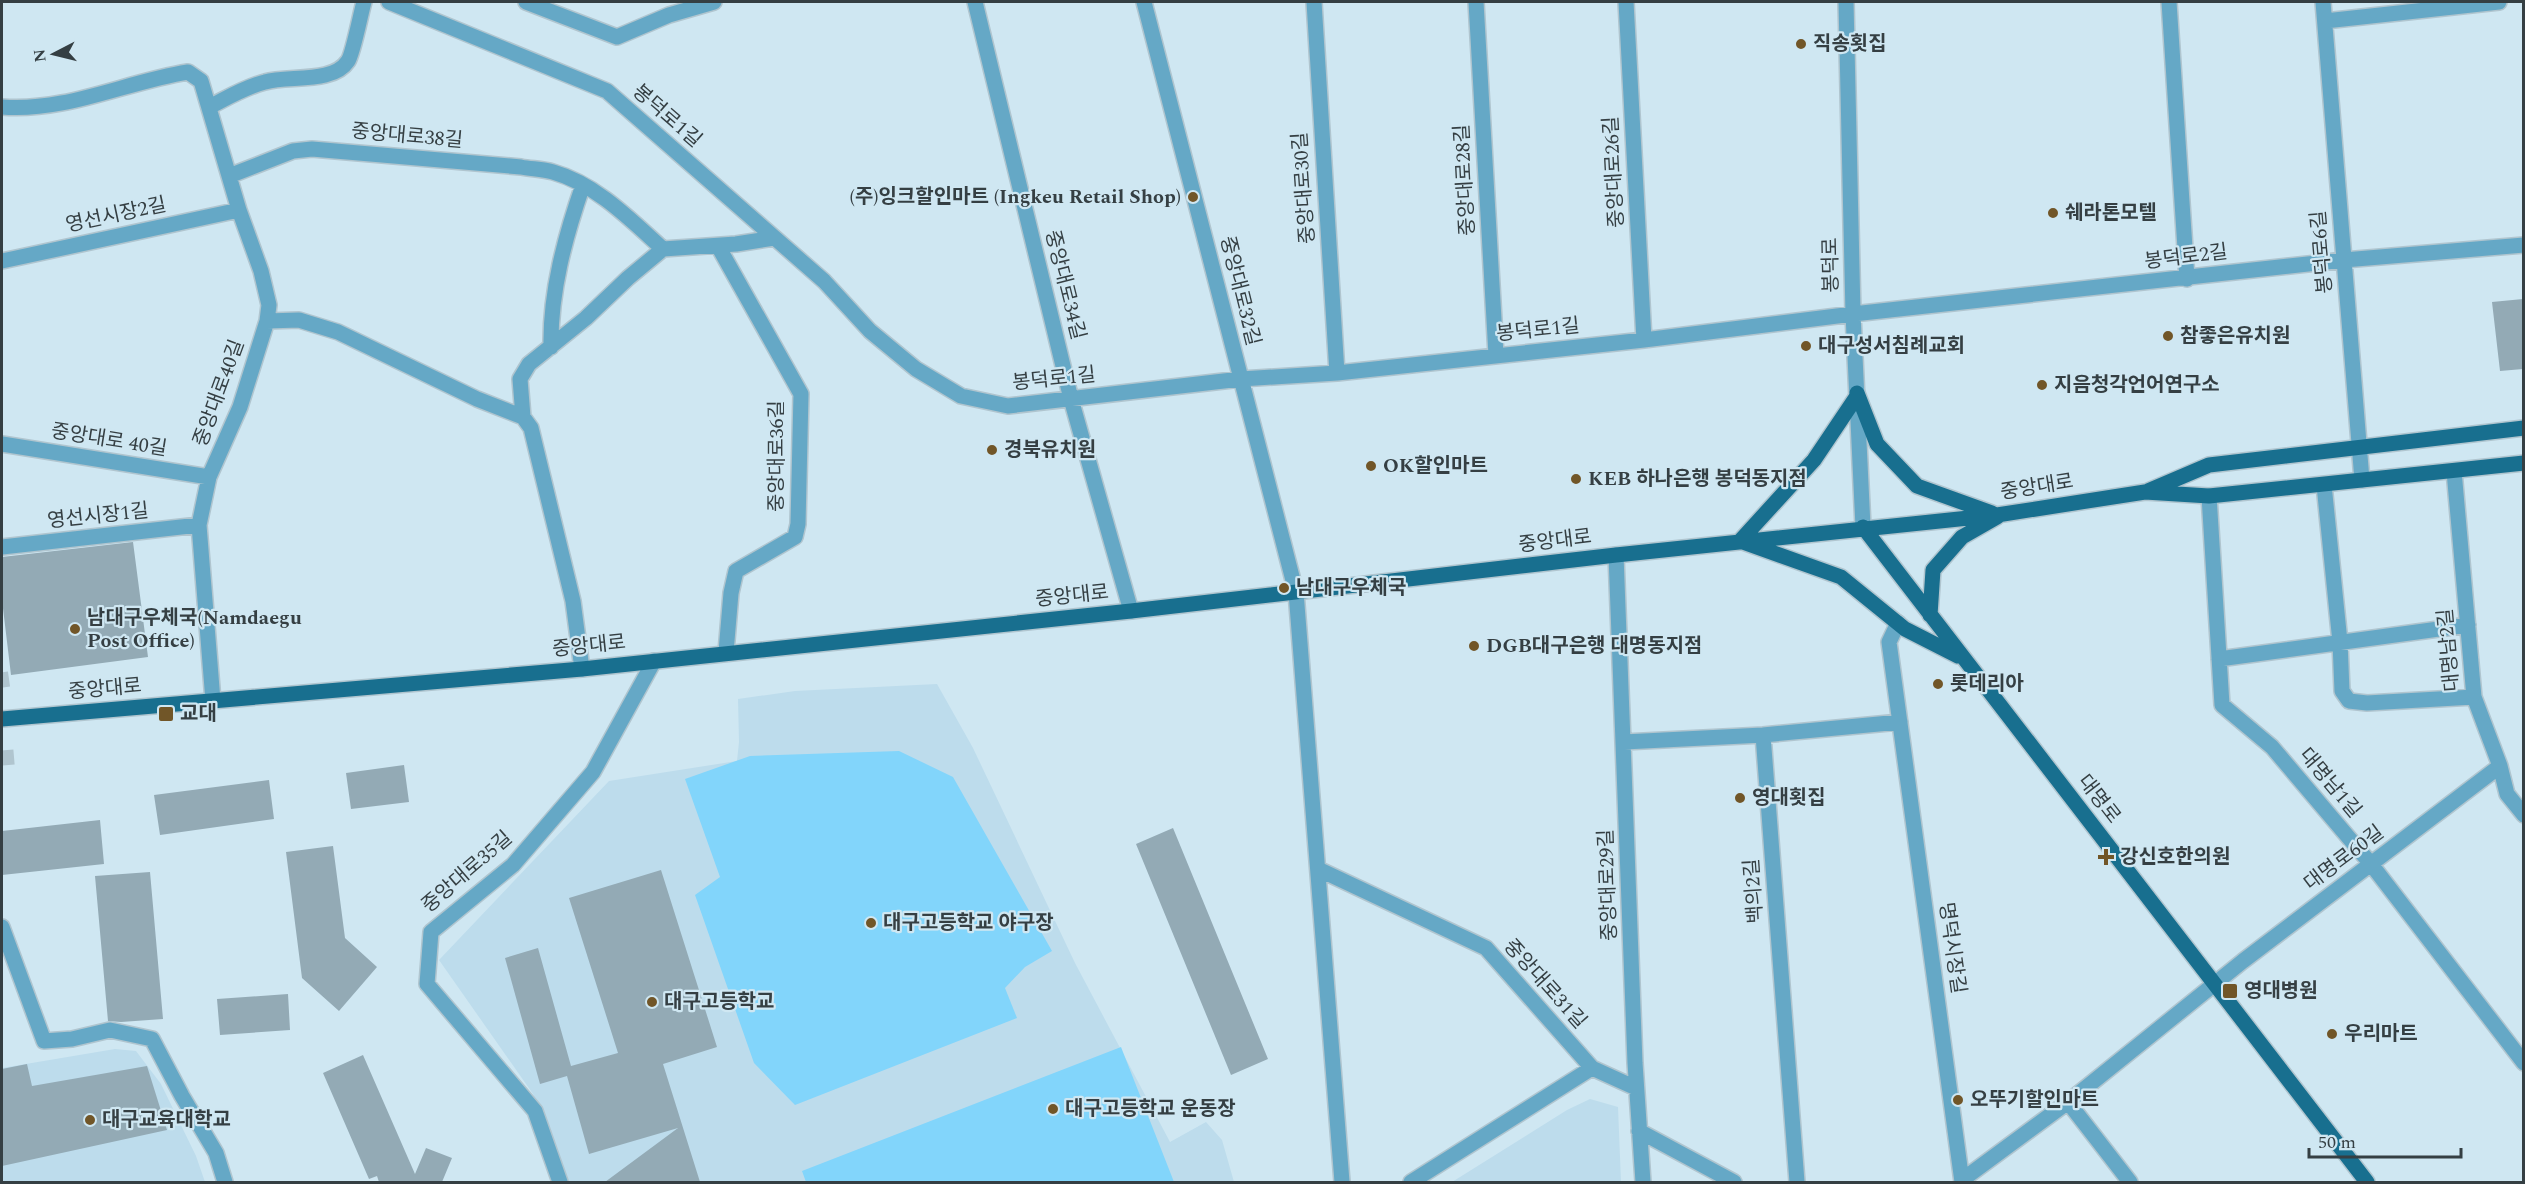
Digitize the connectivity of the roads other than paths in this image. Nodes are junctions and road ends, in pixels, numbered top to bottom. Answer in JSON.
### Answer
{"nodes":[{"id":1,"x":364,"y":2,"type":"edge"},
{"id":2,"x":389,"y":2,"type":"edge"},
{"id":3,"x":526,"y":2,"type":"edge"},
{"id":4,"x":714,"y":2,"type":"edge"},
{"id":5,"x":975,"y":2,"type":"edge"},
{"id":6,"x":1144,"y":2,"type":"edge"},
{"id":7,"x":1314,"y":2,"type":"edge"},
{"id":8,"x":1476,"y":2,"type":"edge"},
{"id":9,"x":1626,"y":2,"type":"edge"},
{"id":10,"x":1845,"y":2,"type":"edge"},
{"id":11,"x":2169,"y":2,"type":"edge"},
{"id":12,"x":2323,"y":2,"type":"edge"},
{"id":13,"x":2499,"y":2,"type":"edge"},
{"id":14,"x":2390,"y":8,"type":"edge"},
{"id":15,"x":2325,"y":21,"type":"junction"},
{"id":16,"x":2,"y":107,"type":"edge"},
{"id":17,"x":209,"y":107,"type":"junction"},
{"id":18,"x":230,"y":176,"type":"junction"},
{"id":19,"x":583,"y":185,"type":"junction"},
{"id":20,"x":239,"y":210,"type":"junction"},
{"id":21,"x":774,"y":238,"type":"junction"},
{"id":22,"x":2523,"y":245,"type":"edge"},
{"id":23,"x":718,"y":246,"type":"junction"},
{"id":24,"x":663,"y":249,"type":"junction"},
{"id":25,"x":2344,"y":260,"type":"junction"},
{"id":26,"x":2,"y":261,"type":"edge"},
{"id":27,"x":2187,"y":279,"type":"junction"},
{"id":28,"x":1853,"y":314,"type":"junction"},
{"id":29,"x":267,"y":321,"type":"junction"},
{"id":30,"x":1644,"y":340,"type":"junction"},
{"id":31,"x":551,"y":347,"type":"junction"},
{"id":32,"x":1496,"y":355,"type":"junction"},
{"id":33,"x":1337,"y":373,"type":"junction"},
{"id":34,"x":1241,"y":379,"type":"junction"},
{"id":35,"x":1857,"y":394,"type":"junction"},
{"id":36,"x":1071,"y":399,"type":"junction"},
{"id":37,"x":523,"y":417,"type":"junction"},
{"id":38,"x":2523,"y":428,"type":"edge"},
{"id":39,"x":2,"y":444,"type":"edge"},
{"id":40,"x":2359,"y":448,"type":"junction"},
{"id":41,"x":2523,"y":464,"type":"edge"},
{"id":42,"x":2454,"y":471,"type":"junction"},
{"id":43,"x":209,"y":477,"type":"junction"},
{"id":44,"x":2362,"y":480,"type":"junction"},
{"id":45,"x":2324,"y":484,"type":"junction"},
{"id":46,"x":2145,"y":492,"type":"junction"},
{"id":47,"x":2209,"y":496,"type":"junction"},
{"id":48,"x":2000,"y":514,"type":"junction"},
{"id":49,"x":199,"y":525,"type":"junction"},
{"id":50,"x":1863,"y":527,"type":"junction"},
{"id":51,"x":1740,"y":541,"type":"junction"},
{"id":52,"x":2,"y":547,"type":"edge"},
{"id":53,"x":1616,"y":555,"type":"junction"},
{"id":54,"x":1296,"y":592,"type":"junction"},
{"id":55,"x":1131,"y":611,"type":"junction"},
{"id":56,"x":1930,"y":615,"type":"junction"},
{"id":57,"x":1898,"y":623,"type":"junction"},
{"id":58,"x":2468,"y":626,"type":"junction"},
{"id":59,"x":2340,"y":642,"type":"junction"},
{"id":60,"x":726,"y":652,"type":"junction"},
{"id":61,"x":2219,"y":658,"type":"junction"},
{"id":62,"x":1964,"y":659,"type":"junction"},
{"id":63,"x":654,"y":661,"type":"junction"},
{"id":64,"x":582,"y":669,"type":"junction"},
{"id":65,"x":2474,"y":697,"type":"junction"},
{"id":66,"x":213,"y":701,"type":"junction"},
{"id":67,"x":2,"y":719,"type":"edge"},
{"id":68,"x":1900,"y":722,"type":"junction"},
{"id":69,"x":1763,"y":735,"type":"junction"},
{"id":70,"x":1624,"y":742,"type":"junction"},
{"id":71,"x":2500,"y":766,"type":"junction"},
{"id":72,"x":2523,"y":815,"type":"edge"},
{"id":73,"x":2371,"y":864,"type":"junction"},
{"id":74,"x":1318,"y":869,"type":"junction"},
{"id":75,"x":2,"y":928,"type":"edge"},
{"id":76,"x":2215,"y":984,"type":"junction"},
{"id":77,"x":2523,"y":1063,"type":"edge"},
{"id":78,"x":1592,"y":1068,"type":"junction"},
{"id":79,"x":1636,"y":1088,"type":"junction"},
{"id":80,"x":2068,"y":1102,"type":"junction"},
{"id":81,"x":1639,"y":1131,"type":"junction"},
{"id":82,"x":1962,"y":1181,"type":"edge"},
{"id":83,"x":225,"y":1182,"type":"edge"},
{"id":84,"x":560,"y":1182,"type":"edge"},
{"id":85,"x":1342,"y":1182,"type":"edge"},
{"id":86,"x":1411,"y":1182,"type":"edge"},
{"id":87,"x":1643,"y":1182,"type":"edge"},
{"id":88,"x":1734,"y":1182,"type":"edge"},
{"id":89,"x":1797,"y":1182,"type":"edge"},
{"id":90,"x":2130,"y":1182,"type":"edge"},
{"id":91,"x":2367,"y":1182,"type":"edge"}],
"edges":[{"from":1,"to":17,"type":"street"},
{"from":2,"to":21,"type":"street","name":"봉덕로1길"},
{"from":3,"to":4,"type":"street"},
{"from":5,"to":36,"type":"street","name":"중앙대로34길"},
{"from":6,"to":34,"type":"street","name":"중앙대로32길"},
{"from":7,"to":33,"type":"street","name":"중앙대로30길"},
{"from":8,"to":32,"type":"street","name":"중앙대로28길"},
{"from":9,"to":30,"type":"street","name":"중앙대로26길"},
{"from":10,"to":28,"type":"street","name":"봉덕로"},
{"from":11,"to":27,"type":"street"},
{"from":12,"to":15,"type":"street","name":"봉덕로6길"},
{"from":13,"to":14,"type":"street"},
{"from":14,"to":15,"type":"street"},
{"from":15,"to":25,"type":"street","name":"봉덕로6길"},
{"from":16,"to":17,"type":"street","name":"중앙대로40길"},
{"from":17,"to":18,"type":"street","name":"중앙대로40길"},
{"from":18,"to":19,"type":"street","name":"중앙대로38길"},
{"from":18,"to":20,"type":"street","name":"중앙대로40길"},
{"from":19,"to":24,"type":"street","name":"중앙대로38길"},
{"from":19,"to":31,"type":"street"},
{"from":20,"to":26,"type":"street","name":"영선시장2길"},
{"from":20,"to":29,"type":"street","name":"중앙대로40길"},
{"from":21,"to":23,"type":"street"},
{"from":21,"to":36,"type":"street","name":"봉덕로1길"},
{"from":22,"to":25,"type":"street","name":"봉덕로2길"},
{"from":23,"to":24,"type":"street"},
{"from":23,"to":60,"type":"street","name":"중앙대로36길"},
{"from":24,"to":31,"type":"street"},
{"from":25,"to":27,"type":"street","name":"봉덕로2길"},
{"from":25,"to":40,"type":"street","name":"봉덕로6길"},
{"from":27,"to":28,"type":"street","name":"봉덕로2길"},
{"from":28,"to":30,"type":"street","name":"봉덕로1길"},
{"from":28,"to":35,"type":"street","name":"봉덕로"},
{"from":29,"to":37,"type":"street"},
{"from":29,"to":43,"type":"street","name":"중앙대로40길"},
{"from":30,"to":32,"type":"street","name":"봉덕로1길"},
{"from":31,"to":37,"type":"street"},
{"from":32,"to":33,"type":"street","name":"봉덕로1길"},
{"from":33,"to":34,"type":"street","name":"봉덕로1길"},
{"from":34,"to":36,"type":"street","name":"봉덕로1길"},
{"from":34,"to":54,"type":"street","name":"중앙대로32길"},
{"from":35,"to":48,"type":"main road"},
{"from":35,"to":50,"type":"street","name":"봉덕로"},
{"from":35,"to":51,"type":"main road"},
{"from":36,"to":55,"type":"street","name":"중앙대로34길"},
{"from":37,"to":64,"type":"street"},
{"from":38,"to":40,"type":"main road","name":"중앙대로"},
{"from":39,"to":43,"type":"street","name":"중앙대로 40길"},
{"from":40,"to":44,"type":"street","name":"봉덕로6길"},
{"from":40,"to":46,"type":"main road","name":"중앙대로"},
{"from":41,"to":42,"type":"main road","name":"중앙대로"},
{"from":42,"to":44,"type":"main road","name":"중앙대로"},
{"from":42,"to":58,"type":"street","name":"대명남2길"},
{"from":43,"to":49,"type":"street","name":"중앙대로40길"},
{"from":44,"to":45,"type":"main road","name":"중앙대로"},
{"from":45,"to":47,"type":"main road","name":"중앙대로"},
{"from":45,"to":59,"type":"street"},
{"from":46,"to":47,"type":"main road","name":"중앙대로"},
{"from":46,"to":48,"type":"main road","name":"중앙대로"},
{"from":47,"to":61,"type":"street","name":"대명남1길"},
{"from":48,"to":50,"type":"main road","name":"중앙대로"},
{"from":48,"to":56,"type":"main road"},
{"from":49,"to":52,"type":"street","name":"영선시장1길"},
{"from":49,"to":66,"type":"street","name":"중앙대로40길"},
{"from":50,"to":51,"type":"main road","name":"중앙대로"},
{"from":50,"to":56,"type":"main road","name":"대명로"},
{"from":51,"to":53,"type":"main road","name":"중앙대로"},
{"from":51,"to":57,"type":"main road"},
{"from":53,"to":54,"type":"main road","name":"중앙대로"},
{"from":53,"to":70,"type":"street","name":"중앙대로29길"},
{"from":54,"to":55,"type":"main road","name":"중앙대로"},
{"from":54,"to":74,"type":"street"},
{"from":55,"to":60,"type":"main road","name":"중앙대로"},
{"from":56,"to":62,"type":"main road","name":"대명로"},
{"from":57,"to":62,"type":"main road"},
{"from":57,"to":68,"type":"street","name":"명덕시장길"},
{"from":58,"to":59,"type":"street"},
{"from":58,"to":65,"type":"street","name":"대명남2길"},
{"from":59,"to":61,"type":"street"},
{"from":59,"to":65,"type":"street"},
{"from":60,"to":63,"type":"main road","name":"중앙대로"},
{"from":61,"to":73,"type":"street","name":"대명남1길"},
{"from":62,"to":76,"type":"main road","name":"대명로"},
{"from":63,"to":64,"type":"main road","name":"중앙대로"},
{"from":63,"to":84,"type":"street","name":"중앙대로35길"},
{"from":64,"to":66,"type":"main road","name":"중앙대로"},
{"from":65,"to":71,"type":"street","name":"대명남2길"},
{"from":66,"to":67,"type":"main road","name":"중앙대로"},
{"from":68,"to":69,"type":"street"},
{"from":68,"to":82,"type":"street","name":"명덕시장길"},
{"from":69,"to":70,"type":"street"},
{"from":69,"to":89,"type":"street","name":"백의2길"},
{"from":70,"to":79,"type":"street","name":"중앙대로29길"},
{"from":71,"to":72,"type":"street","name":"대명남2길"},
{"from":71,"to":73,"type":"street","name":"대명로60길"},
{"from":73,"to":76,"type":"street","name":"대명로60길"},
{"from":73,"to":77,"type":"street","name":"대명남1길"},
{"from":74,"to":78,"type":"street","name":"중앙대로31길"},
{"from":74,"to":85,"type":"street"},
{"from":75,"to":83,"type":"street"},
{"from":76,"to":80,"type":"street","name":"명덕시장길"},
{"from":76,"to":91,"type":"main road","name":"대명로"},
{"from":78,"to":79,"type":"street","name":"중앙대로31길"},
{"from":78,"to":86,"type":"street"},
{"from":79,"to":81,"type":"street","name":"중앙대로29길"},
{"from":80,"to":82,"type":"street","name":"명덕시장길"},
{"from":80,"to":90,"type":"street"},
{"from":81,"to":87,"type":"street","name":"중앙대로29길"},
{"from":81,"to":88,"type":"street"}]}
